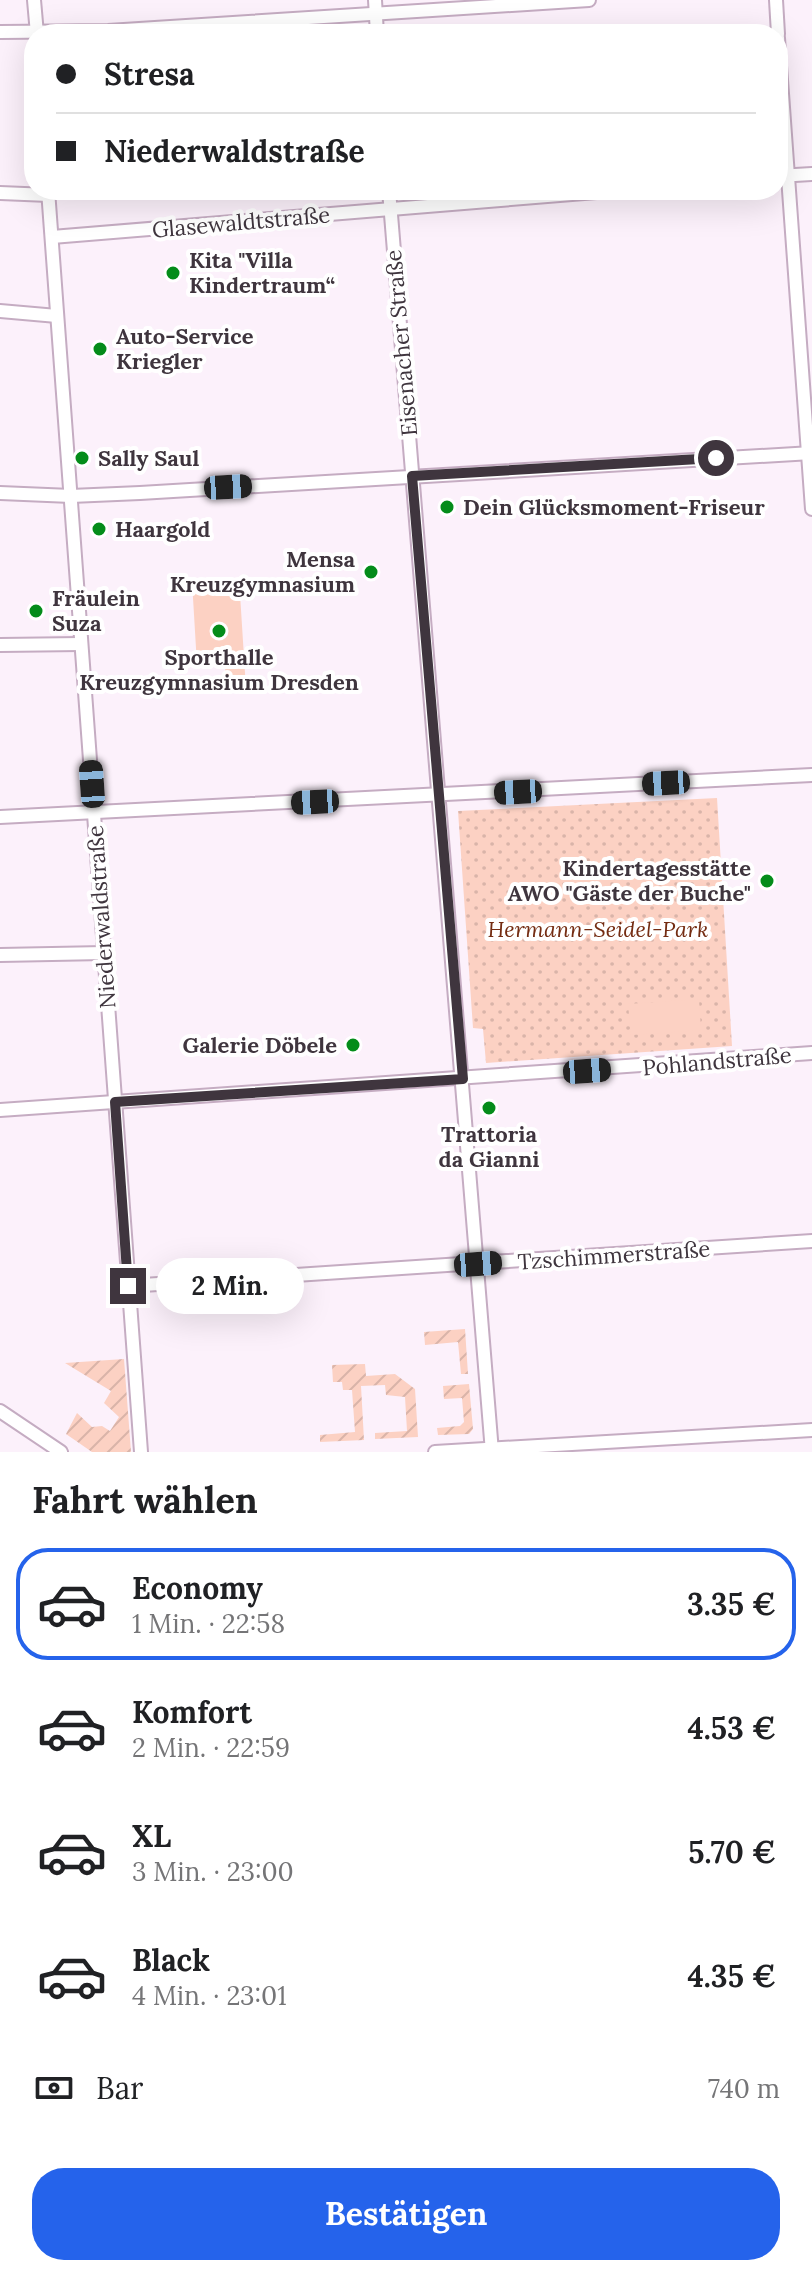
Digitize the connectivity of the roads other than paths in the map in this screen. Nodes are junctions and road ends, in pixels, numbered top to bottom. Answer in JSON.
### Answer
{"nodes":[{"id":1,"x":34,"y":0,"type":"edge"},
{"id":2,"x":589,"y":0,"type":"edge"},
{"id":3,"x":776,"y":0,"type":"edge"},
{"id":4,"x":375,"y":7,"type":"edge"},
{"id":5,"x":36,"y":24,"type":"edge"},
{"id":6,"x":162,"y":24,"type":"edge"},
{"id":7,"x":777,"y":24,"type":"edge"},
{"id":8,"x":0,"y":32,"type":"edge"},
{"id":9,"x":24,"y":33,"type":"edge"},
{"id":10,"x":812,"y":174,"type":"edge"},
{"id":11,"x":788,"y":176,"type":"edge"},
{"id":12,"x":0,"y":193,"type":"edge"},
{"id":13,"x":24,"y":193,"type":"edge"},
{"id":14,"x":49,"y":200,"type":"edge"},
{"id":15,"x":390,"y":200,"type":"edge"},
{"id":16,"x":506,"y":200,"type":"edge"},
{"id":17,"x":784,"y":200,"type":"edge"},
{"id":18,"x":391,"y":210,"type":"junction"},
{"id":19,"x":52,"y":237,"type":"junction"},
{"id":20,"x":0,"y":311,"type":"edge"},
{"id":21,"x":57,"y":316,"type":"junction"},
{"id":22,"x":810,"y":453,"type":"edge"},
{"id":23,"x":412,"y":476,"type":"junction"},
{"id":24,"x":0,"y":493,"type":"edge"},
{"id":25,"x":71,"y":496,"type":"junction"},
{"id":26,"x":812,"y":509,"type":"edge"},
{"id":27,"x":81,"y":644,"type":"junction"},
{"id":28,"x":0,"y":645,"type":"edge"},
{"id":29,"x":812,"y":775,"type":"edge"},
{"id":30,"x":441,"y":796,"type":"junction"},
{"id":31,"x":94,"y":812,"type":"junction"},
{"id":32,"x":0,"y":817,"type":"edge"},
{"id":33,"x":104,"y":953,"type":"junction"},
{"id":34,"x":0,"y":955,"type":"edge"},
{"id":35,"x":812,"y":1053,"type":"edge"},
{"id":36,"x":463,"y":1079,"type":"junction"},
{"id":37,"x":115,"y":1102,"type":"junction"},
{"id":38,"x":0,"y":1110,"type":"edge"},
{"id":39,"x":812,"y":1241,"type":"edge"},
{"id":40,"x":478,"y":1264,"type":"junction"},
{"id":41,"x":128,"y":1286,"type":"junction"},
{"id":42,"x":2,"y":1415,"type":"edge"},
{"id":43,"x":812,"y":1430,"type":"edge"},
{"id":44,"x":492,"y":1450,"type":"edge"},
{"id":45,"x":61,"y":1452,"type":"edge"},
{"id":46,"x":141,"y":1452,"type":"edge"},
{"id":47,"x":435,"y":1452,"type":"edge"}],
"edges":[{"from":1,"to":5,"type":"street"},
{"from":2,"to":4,"type":"street"},
{"from":3,"to":7,"type":"street"},
{"from":4,"to":6,"type":"street"},
{"from":8,"to":9,"type":"street"},
{"from":10,"to":11,"type":"street"},
{"from":12,"to":13,"type":"street"},
{"from":14,"to":19,"type":"street","name":"Niederwaldstraße"},
{"from":15,"to":18,"type":"street","name":"Eisenacher Straße"},
{"from":16,"to":18,"type":"street","name":"Glasewaldtstraße"},
{"from":17,"to":22,"type":"street"},
{"from":18,"to":19,"type":"street","name":"Glasewaldtstraße"},
{"from":18,"to":23,"type":"street","name":"Eisenacher Straße"},
{"from":19,"to":21,"type":"street","name":"Niederwaldstraße"},
{"from":20,"to":21,"type":"street"},
{"from":21,"to":25,"type":"street","name":"Niederwaldstraße"},
{"from":22,"to":23,"type":"street"},
{"from":22,"to":26,"type":"street"},
{"from":23,"to":25,"type":"street"},
{"from":23,"to":30,"type":"street","name":"Eisenacher Straße"},
{"from":24,"to":25,"type":"street"},
{"from":25,"to":27,"type":"street","name":"Niederwaldstraße"},
{"from":27,"to":28,"type":"street"},
{"from":27,"to":31,"type":"street","name":"Niederwaldstraße"},
{"from":29,"to":30,"type":"street"},
{"from":30,"to":31,"type":"street"},
{"from":30,"to":36,"type":"street","name":"Eisenacher Straße"},
{"from":31,"to":32,"type":"street"},
{"from":31,"to":33,"type":"street","name":"Niederwaldstraße"},
{"from":33,"to":34,"type":"street"},
{"from":33,"to":37,"type":"street","name":"Niederwaldstraße"},
{"from":35,"to":36,"type":"street","name":"Pohlandstraße"},
{"from":36,"to":37,"type":"street","name":"Pohlandstraße"},
{"from":36,"to":40,"type":"street","name":"Eisenacher Straße"},
{"from":37,"to":38,"type":"street","name":"Pohlandstraße"},
{"from":37,"to":41,"type":"street","name":"Niederwaldstraße"},
{"from":39,"to":40,"type":"street","name":"Tzschimmerstraße"},
{"from":40,"to":41,"type":"street","name":"Tzschimmerstraße"},
{"from":40,"to":44,"type":"street","name":"Eisenacher Straße"},
{"from":41,"to":46,"type":"street","name":"Niederwaldstraße"},
{"from":42,"to":45,"type":"street"},
{"from":43,"to":44,"type":"street"},
{"from":44,"to":47,"type":"street"}]}
